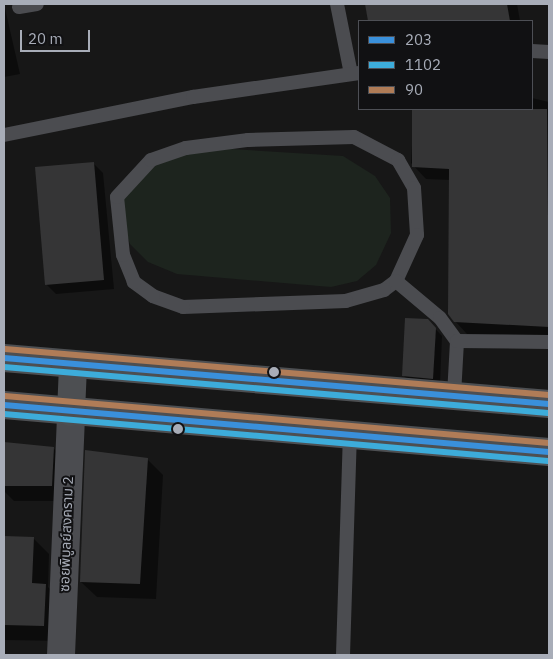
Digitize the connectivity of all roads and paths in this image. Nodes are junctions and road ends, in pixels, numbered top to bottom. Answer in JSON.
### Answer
{"nodes":[{"id":1,"x":37,"y":4,"type":"edge"},
{"id":2,"x":337,"y":4,"type":"edge"},
{"id":3,"x":19,"y":7,"type":"dead end"},
{"id":4,"x":533,"y":51,"type":"edge"},
{"id":5,"x":549,"y":52,"type":"edge"},
{"id":6,"x":355,"y":74,"type":"edge"},
{"id":7,"x":4,"y":135,"type":"edge"},
{"id":8,"x":396,"y":281,"type":"junction"},
{"id":9,"x":457,"y":341,"type":"junction"},
{"id":10,"x":549,"y":342,"type":"edge"},
{"id":11,"x":4,"y":358,"type":"edge"},
{"id":12,"x":73,"y":366,"type":"junction"},
{"id":13,"x":454,"y":395,"type":"junction"},
{"id":14,"x":549,"y":404,"type":"edge"},
{"id":15,"x":4,"y":405,"type":"edge"},
{"id":16,"x":70,"y":412,"type":"junction"},
{"id":17,"x":350,"y":436,"type":"junction"},
{"id":18,"x":549,"y":452,"type":"edge"},
{"id":19,"x":61,"y":655,"type":"edge"},
{"id":20,"x":344,"y":655,"type":"edge"}],
"edges":[{"from":1,"to":3,"type":"lane"},
{"from":2,"to":6,"type":"lane"},
{"from":4,"to":5,"type":"lane"},
{"from":6,"to":7,"type":"lane"},
{"from":8,"to":8,"type":"lane"},
{"from":8,"to":9,"type":"lane"},
{"from":9,"to":10,"type":"lane"},
{"from":9,"to":13,"type":"lane"},
{"from":11,"to":12,"type":"main road"},
{"from":12,"to":13,"type":"main road"},
{"from":12,"to":16,"type":"main road"},
{"from":13,"to":14,"type":"main road"},
{"from":15,"to":16,"type":"main road"},
{"from":16,"to":17,"type":"main road"},
{"from":16,"to":19,"type":"street","name":"ซอยพิบูลย์สงคราม 2"},
{"from":17,"to":18,"type":"main road"},
{"from":17,"to":20,"type":"lane"}]}
